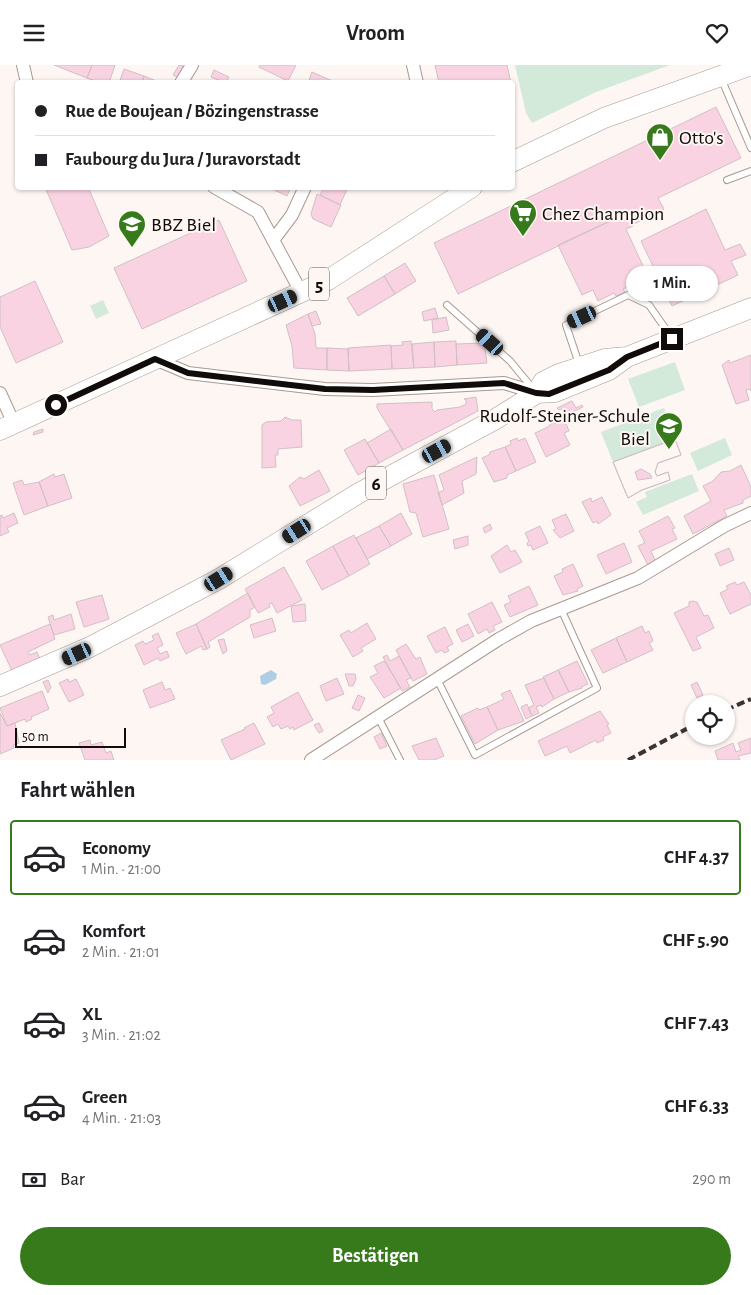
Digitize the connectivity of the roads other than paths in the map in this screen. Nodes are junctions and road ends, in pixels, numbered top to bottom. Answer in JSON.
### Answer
{"nodes":[{"id":1,"x":23,"y":65,"type":"edge"},
{"id":2,"x":192,"y":65,"type":"edge"},
{"id":3,"x":413,"y":65,"type":"edge"},
{"id":4,"x":751,"y":65,"type":"edge"},
{"id":5,"x":720,"y":75,"type":"junction"},
{"id":6,"x":26,"y":80,"type":"edge"},
{"id":7,"x":183,"y":80,"type":"edge"},
{"id":8,"x":416,"y":80,"type":"edge"},
{"id":9,"x":751,"y":148,"type":"edge"},
{"id":10,"x":515,"y":160,"type":"edge"},
{"id":11,"x":751,"y":171,"type":"edge"},
{"id":12,"x":727,"y":179,"type":"dead end"},
{"id":13,"x":219,"y":190,"type":"edge"},
{"id":14,"x":304,"y":190,"type":"edge"},
{"id":15,"x":462,"y":190,"type":"edge"},
{"id":16,"x":449,"y":194,"type":"edge"},
{"id":17,"x":274,"y":239,"type":"junction"},
{"id":18,"x":301,"y":292,"type":"junction"},
{"id":19,"x":447,"y":305,"type":"dead end"},
{"id":20,"x":751,"y":308,"type":"edge"},
{"id":21,"x":672,"y":339,"type":"junction"},
{"id":22,"x":627,"y":357,"type":"junction"},
{"id":23,"x":155,"y":359,"type":"junction"},
{"id":24,"x":581,"y":367,"type":"junction"},
{"id":25,"x":0,"y":393,"type":"edge"},
{"id":26,"x":536,"y":393,"type":"junction"},
{"id":27,"x":7,"y":427,"type":"edge"},
{"id":28,"x":751,"y":513,"type":"edge"},
{"id":29,"x":561,"y":609,"type":"junction"},
{"id":30,"x":437,"y":679,"type":"junction"},
{"id":31,"x":0,"y":686,"type":"edge"},
{"id":32,"x":378,"y":717,"type":"junction"},
{"id":33,"x":311,"y":760,"type":"edge"},
{"id":34,"x":400,"y":760,"type":"edge"}],
"edges":[{"from":1,"to":6,"type":"street"},
{"from":2,"to":7,"type":"street"},
{"from":3,"to":8,"type":"street"},
{"from":4,"to":5,"type":"main road"},
{"from":5,"to":9,"type":"lane"},
{"from":5,"to":10,"type":"main road"},
{"from":11,"to":12,"type":"lane"},
{"from":13,"to":17,"type":"street"},
{"from":14,"to":17,"type":"street"},
{"from":15,"to":16,"type":"main road","number":"5"},
{"from":16,"to":18,"type":"main road","number":"5"},
{"from":17,"to":18,"type":"street"},
{"from":18,"to":23,"type":"main road","number":"5"},
{"from":19,"to":26,"type":"lane"},
{"from":20,"to":21,"type":"main road","number":"6"},
{"from":21,"to":22,"type":"main road","number":"6"},
{"from":21,"to":24,"type":"lane"},
{"from":22,"to":24,"type":"main road","number":"6"},
{"from":22,"to":26,"type":"main road","number":"6"},
{"from":23,"to":26,"type":"street"},
{"from":23,"to":27,"type":"main road","number":"5"},
{"from":24,"to":26,"type":"main road","number":"6"},
{"from":25,"to":27,"type":"street"},
{"from":26,"to":31,"type":"main road","number":"6"},
{"from":28,"to":29,"type":"street"},
{"from":29,"to":30,"type":"street"},
{"from":29,"to":30,"type":"lane"},
{"from":30,"to":32,"type":"street"},
{"from":32,"to":33,"type":"street"},
{"from":32,"to":34,"type":"lane"}]}
